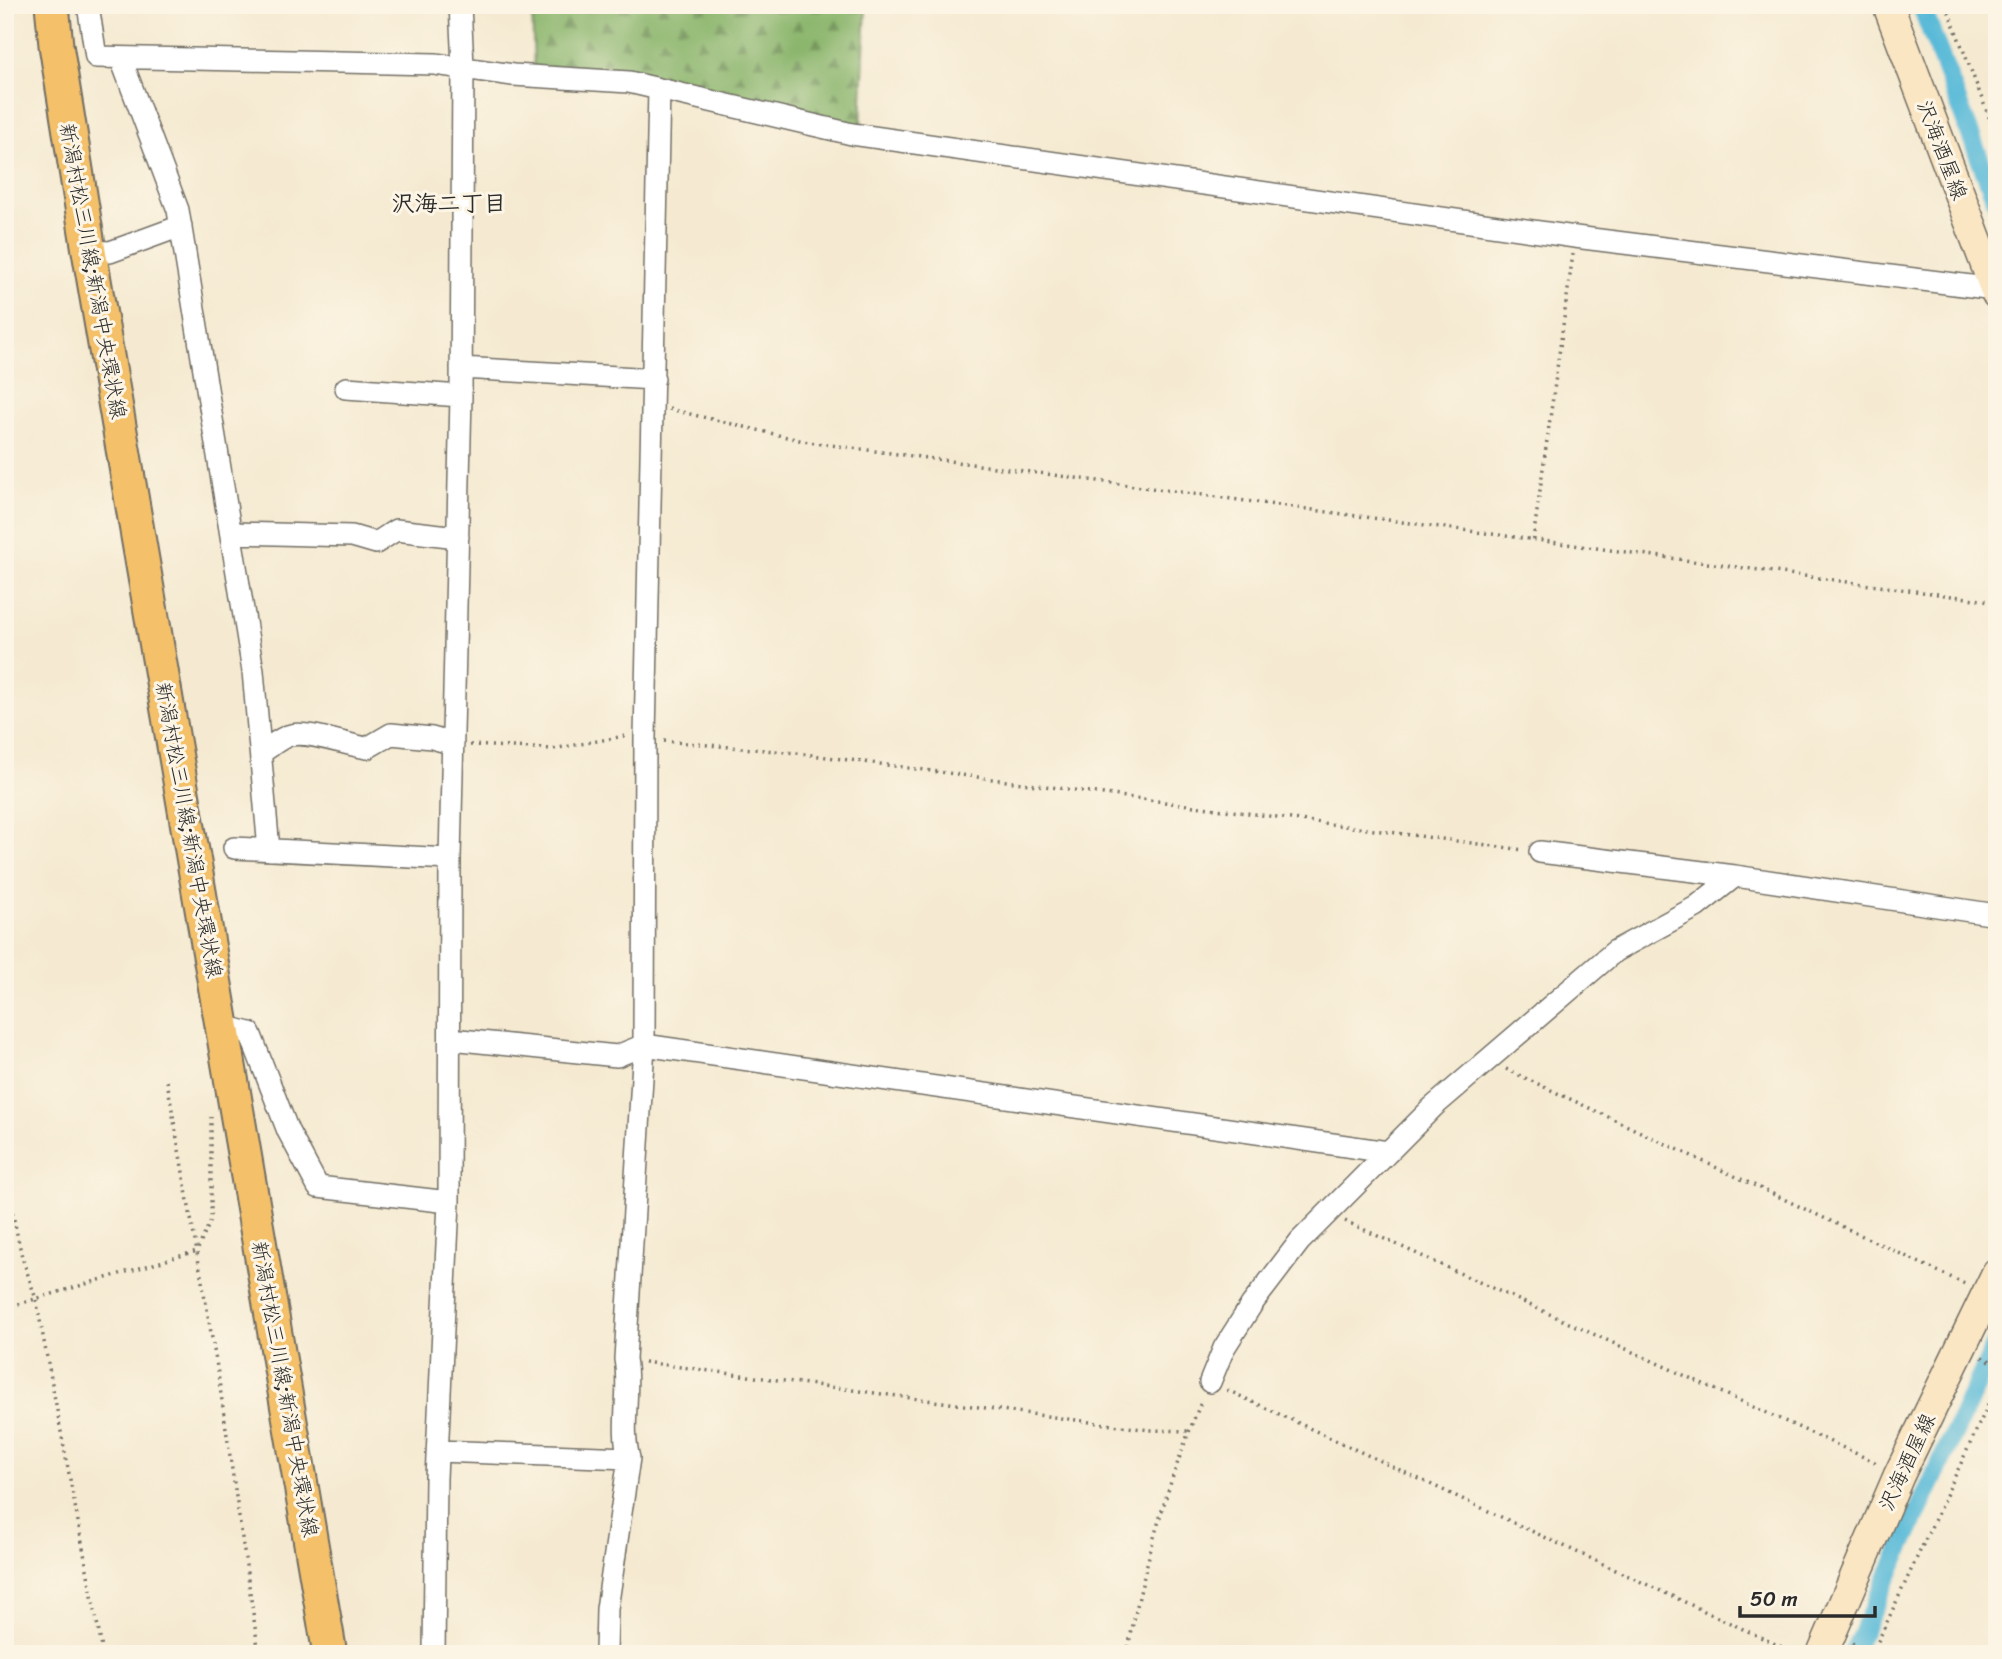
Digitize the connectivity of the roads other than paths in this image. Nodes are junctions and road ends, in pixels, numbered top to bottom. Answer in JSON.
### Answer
{"nodes":[{"id":1,"x":52,"y":5,"type":"edge"},
{"id":2,"x":88,"y":5,"type":"edge"},
{"id":3,"x":460,"y":5,"type":"edge"},
{"id":4,"x":1888,"y":5,"type":"edge"},
{"id":5,"x":121,"y":59,"type":"junction"},
{"id":6,"x":463,"y":66,"type":"junction"},
{"id":7,"x":659,"y":89,"type":"junction"},
{"id":8,"x":180,"y":226,"type":"junction"},
{"id":9,"x":89,"y":251,"type":"junction"},
{"id":10,"x":1996,"y":292,"type":"edge"},
{"id":11,"x":461,"y":368,"type":"junction"},
{"id":12,"x":654,"y":379,"type":"junction"},
{"id":13,"x":346,"y":388,"type":"dead end"},
{"id":14,"x":461,"y":396,"type":"junction"},
{"id":15,"x":232,"y":533,"type":"junction"},
{"id":16,"x":458,"y":537,"type":"junction"},
{"id":17,"x":453,"y":744,"type":"junction"},
{"id":18,"x":262,"y":752,"type":"junction"},
{"id":19,"x":234,"y":848,"type":"dead end"},
{"id":20,"x":269,"y":850,"type":"junction"},
{"id":21,"x":1540,"y":852,"type":"road end"},
{"id":22,"x":450,"y":859,"type":"junction"},
{"id":23,"x":1735,"y":876,"type":"junction"},
{"id":24,"x":1997,"y":915,"type":"edge"},
{"id":25,"x":223,"y":1026,"type":"junction"},
{"id":26,"x":451,"y":1039,"type":"junction"},
{"id":27,"x":644,"y":1045,"type":"junction"},
{"id":28,"x":1388,"y":1152,"type":"junction"},
{"id":29,"x":449,"y":1202,"type":"junction"},
{"id":30,"x":1991,"y":1283,"type":"edge"},
{"id":31,"x":1210,"y":1382,"type":"road end"},
{"id":32,"x":438,"y":1451,"type":"junction"},
{"id":33,"x":629,"y":1458,"type":"junction"},
{"id":34,"x":330,"y":1654,"type":"edge"},
{"id":35,"x":434,"y":1654,"type":"edge"},
{"id":36,"x":606,"y":1654,"type":"edge"},
{"id":37,"x":1822,"y":1654,"type":"edge"}],
"edges":[{"from":1,"to":9,"type":"main road","name":"新潟村松三川線;新潟中央環状線"},
{"from":2,"to":5,"type":"street"},
{"from":3,"to":6,"type":"street"},
{"from":4,"to":10,"type":"main road","name":"沢海酒屋線"},
{"from":5,"to":6,"type":"street"},
{"from":5,"to":8,"type":"street"},
{"from":6,"to":7,"type":"street"},
{"from":6,"to":11,"type":"street"},
{"from":7,"to":10,"type":"street"},
{"from":7,"to":12,"type":"street"},
{"from":8,"to":9,"type":"street"},
{"from":8,"to":15,"type":"street"},
{"from":9,"to":25,"type":"main road","name":"新潟村松三川線;新潟中央環状線"},
{"from":11,"to":12,"type":"street"},
{"from":11,"to":14,"type":"street"},
{"from":12,"to":27,"type":"street"},
{"from":13,"to":14,"type":"street"},
{"from":14,"to":16,"type":"street"},
{"from":15,"to":16,"type":"street"},
{"from":15,"to":18,"type":"street"},
{"from":16,"to":17,"type":"street"},
{"from":17,"to":18,"type":"street"},
{"from":17,"to":22,"type":"street"},
{"from":18,"to":20,"type":"street"},
{"from":19,"to":20,"type":"street"},
{"from":20,"to":22,"type":"street"},
{"from":21,"to":23,"type":"street"},
{"from":22,"to":26,"type":"street"},
{"from":23,"to":24,"type":"street"},
{"from":23,"to":28,"type":"street"},
{"from":25,"to":29,"type":"street"},
{"from":25,"to":34,"type":"main road","name":"新潟村松三川線;新潟中央環状線"},
{"from":26,"to":27,"type":"street"},
{"from":26,"to":29,"type":"street"},
{"from":27,"to":28,"type":"street"},
{"from":27,"to":33,"type":"street"},
{"from":28,"to":31,"type":"street"},
{"from":29,"to":32,"type":"street"},
{"from":30,"to":37,"type":"main road","name":"沢海酒屋線"},
{"from":32,"to":33,"type":"street"},
{"from":32,"to":35,"type":"street"},
{"from":33,"to":36,"type":"street"}]}
